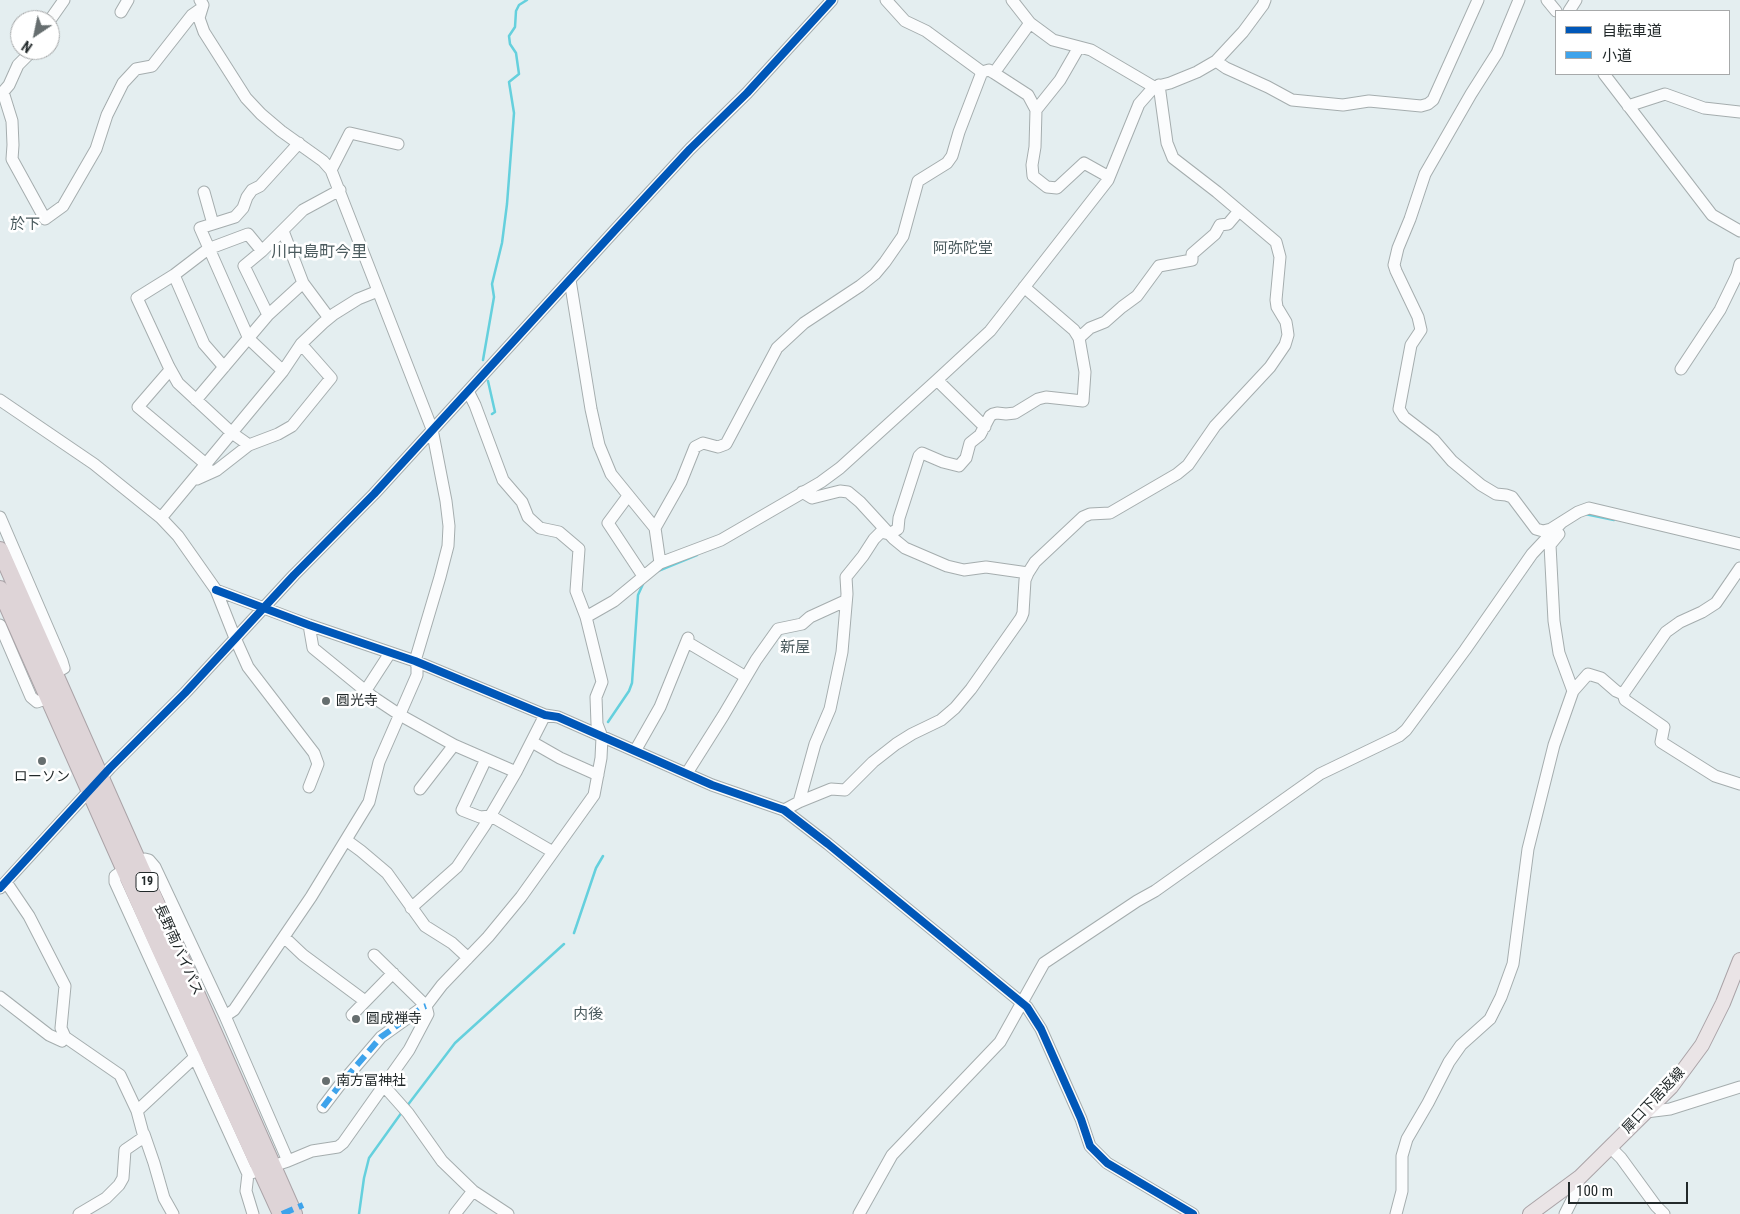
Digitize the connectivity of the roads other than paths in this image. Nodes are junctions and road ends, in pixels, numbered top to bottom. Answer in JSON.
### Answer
{"nodes":[{"id":1,"x":128,"y":0,"type":"edge"},
{"id":2,"x":832,"y":0,"type":"edge"},
{"id":3,"x":886,"y":0,"type":"edge"},
{"id":4,"x":1012,"y":0,"type":"edge"},
{"id":5,"x":1265,"y":0,"type":"edge"},
{"id":6,"x":1478,"y":0,"type":"edge"},
{"id":7,"x":1519,"y":0,"type":"edge"},
{"id":8,"x":1547,"y":0,"type":"edge"},
{"id":9,"x":203,"y":3,"type":"edge"},
{"id":10,"x":1555,"y":10,"type":"edge"},
{"id":11,"x":121,"y":12,"type":"dead end"},
{"id":12,"x":1030,"y":23,"type":"junction"},
{"id":13,"x":1080,"y":48,"type":"junction"},
{"id":14,"x":23,"y":60,"type":"edge"},
{"id":15,"x":1216,"y":61,"type":"junction"},
{"id":16,"x":982,"y":72,"type":"junction"},
{"id":17,"x":994,"y":73,"type":"junction"},
{"id":18,"x":1605,"y":75,"type":"edge"},
{"id":19,"x":1157,"y":86,"type":"junction"},
{"id":20,"x":2,"y":92,"type":"edge"},
{"id":21,"x":1628,"y":106,"type":"junction"},
{"id":22,"x":1036,"y":110,"type":"junction"},
{"id":23,"x":1740,"y":112,"type":"edge"},
{"id":24,"x":298,"y":144,"type":"junction"},
{"id":25,"x":398,"y":144,"type":"dead end"},
{"id":26,"x":332,"y":170,"type":"junction"},
{"id":27,"x":1110,"y":177,"type":"junction"},
{"id":28,"x":340,"y":190,"type":"junction"},
{"id":29,"x":204,"y":192,"type":"dead end"},
{"id":30,"x":1239,"y":211,"type":"junction"},
{"id":31,"x":213,"y":224,"type":"junction"},
{"id":32,"x":282,"y":231,"type":"junction"},
{"id":33,"x":1740,"y":231,"type":"edge"},
{"id":34,"x":208,"y":249,"type":"junction"},
{"id":35,"x":262,"y":251,"type":"junction"},
{"id":36,"x":1740,"y":264,"type":"edge"},
{"id":37,"x":174,"y":275,"type":"junction"},
{"id":38,"x":570,"y":280,"type":"junction"},
{"id":39,"x":303,"y":283,"type":"junction"},
{"id":40,"x":1024,"y":287,"type":"junction"},
{"id":41,"x":378,"y":291,"type":"junction"},
{"id":42,"x":268,"y":315,"type":"junction"},
{"id":43,"x":328,"y":318,"type":"junction"},
{"id":44,"x":1079,"y":338,"type":"junction"},
{"id":45,"x":249,"y":339,"type":"junction"},
{"id":46,"x":301,"y":344,"type":"junction"},
{"id":47,"x":224,"y":368,"type":"junction"},
{"id":48,"x":1681,"y":369,"type":"dead end"},
{"id":49,"x":170,"y":370,"type":"junction"},
{"id":50,"x":283,"y":371,"type":"junction"},
{"id":51,"x":937,"y":380,"type":"junction"},
{"id":52,"x":468,"y":391,"type":"junction"},
{"id":53,"x":0,"y":400,"type":"edge"},
{"id":54,"x":196,"y":400,"type":"junction"},
{"id":55,"x":985,"y":427,"type":"junction"},
{"id":56,"x":432,"y":429,"type":"junction"},
{"id":57,"x":232,"y":433,"type":"junction"},
{"id":58,"x":249,"y":446,"type":"junction"},
{"id":59,"x":207,"y":465,"type":"junction"},
{"id":60,"x":193,"y":480,"type":"junction"},
{"id":61,"x":802,"y":492,"type":"junction"},
{"id":62,"x":628,"y":496,"type":"junction"},
{"id":63,"x":0,"y":517,"type":"edge"},
{"id":64,"x":161,"y":518,"type":"junction"},
{"id":65,"x":1562,"y":522,"type":"junction"},
{"id":66,"x":655,"y":528,"type":"junction"},
{"id":67,"x":889,"y":534,"type":"junction"},
{"id":68,"x":1740,"y":544,"type":"edge"},
{"id":69,"x":0,"y":550,"type":"edge"},
{"id":70,"x":660,"y":563,"type":"junction"},
{"id":71,"x":1740,"y":568,"type":"edge"},
{"id":72,"x":1028,"y":573,"type":"junction"},
{"id":73,"x":643,"y":576,"type":"junction"},
{"id":74,"x":0,"y":589,"type":"edge"},
{"id":75,"x":216,"y":590,"type":"junction"},
{"id":76,"x":845,"y":601,"type":"junction"},
{"id":77,"x":264,"y":607,"type":"junction"},
{"id":78,"x":586,"y":617,"type":"junction"},
{"id":79,"x":0,"y":625,"type":"edge"},
{"id":80,"x":309,"y":625,"type":"junction"},
{"id":81,"x":234,"y":638,"type":"junction"},
{"id":82,"x":390,"y":653,"type":"junction"},
{"id":83,"x":415,"y":661,"type":"junction"},
{"id":84,"x":55,"y":673,"type":"junction"},
{"id":85,"x":746,"y":677,"type":"junction"},
{"id":86,"x":366,"y":690,"type":"junction"},
{"id":87,"x":1573,"y":691,"type":"junction"},
{"id":88,"x":1623,"y":694,"type":"junction"},
{"id":89,"x":48,"y":698,"type":"junction"},
{"id":90,"x":400,"y":715,"type":"junction"},
{"id":91,"x":545,"y":715,"type":"junction"},
{"id":92,"x":602,"y":736,"type":"junction"},
{"id":93,"x":532,"y":742,"type":"junction"},
{"id":94,"x":454,"y":745,"type":"junction"},
{"id":95,"x":635,"y":751,"type":"junction"},
{"id":96,"x":486,"y":759,"type":"junction"},
{"id":97,"x":516,"y":772,"type":"junction"},
{"id":98,"x":687,"y":773,"type":"junction"},
{"id":99,"x":598,"y":775,"type":"junction"},
{"id":100,"x":101,"y":778,"type":"junction"},
{"id":101,"x":1740,"y":784,"type":"edge"},
{"id":102,"x":309,"y":787,"type":"dead end"},
{"id":103,"x":420,"y":789,"type":"dead end"},
{"id":104,"x":90,"y":791,"type":"junction"},
{"id":105,"x":799,"y":802,"type":"junction"},
{"id":106,"x":784,"y":810,"type":"junction"},
{"id":107,"x":490,"y":816,"type":"junction"},
{"id":108,"x":346,"y":840,"type":"junction"},
{"id":109,"x":553,"y":852,"type":"junction"},
{"id":110,"x":132,"y":866,"type":"junction"},
{"id":111,"x":3,"y":885,"type":"edge"},
{"id":112,"x":411,"y":908,"type":"junction"},
{"id":113,"x":284,"y":937,"type":"junction"},
{"id":114,"x":374,"y":955,"type":"dead end"},
{"id":115,"x":467,"y":959,"type":"junction"},
{"id":116,"x":1740,"y":960,"type":"edge"},
{"id":117,"x":393,"y":973,"type":"junction"},
{"id":118,"x":0,"y":998,"type":"edge"},
{"id":119,"x":365,"y":1001,"type":"junction"},
{"id":120,"x":1024,"y":1005,"type":"junction"},
{"id":121,"x":426,"y":1006,"type":"junction"},
{"id":122,"x":352,"y":1015,"type":"dead end"},
{"id":123,"x":225,"y":1016,"type":"junction"},
{"id":124,"x":65,"y":1037,"type":"junction"},
{"id":125,"x":196,"y":1056,"type":"junction"},
{"id":126,"x":384,"y":1086,"type":"junction"},
{"id":127,"x":1740,"y":1087,"type":"edge"},
{"id":128,"x":323,"y":1107,"type":"dead end"},
{"id":129,"x":138,"y":1111,"type":"junction"},
{"id":130,"x":1646,"y":1112,"type":"junction"},
{"id":131,"x":144,"y":1134,"type":"junction"},
{"id":132,"x":1610,"y":1147,"type":"junction"},
{"id":133,"x":267,"y":1168,"type":"junction"},
{"id":134,"x":1580,"y":1177,"type":"junction"},
{"id":135,"x":473,"y":1191,"type":"junction"},
{"id":136,"x":79,"y":1214,"type":"edge"},
{"id":137,"x":173,"y":1214,"type":"edge"},
{"id":138,"x":253,"y":1214,"type":"edge"},
{"id":139,"x":281,"y":1214,"type":"edge"},
{"id":140,"x":294,"y":1214,"type":"edge"},
{"id":141,"x":455,"y":1214,"type":"edge"},
{"id":142,"x":508,"y":1214,"type":"edge"},
{"id":143,"x":858,"y":1214,"type":"edge"},
{"id":144,"x":1193,"y":1214,"type":"edge"},
{"id":145,"x":1396,"y":1214,"type":"edge"},
{"id":146,"x":1530,"y":1214,"type":"edge"},
{"id":147,"x":1565,"y":1214,"type":"edge"},
{"id":148,"x":1664,"y":1214,"type":"edge"}],
"edges":[{"from":1,"to":11,"type":"street"},
{"from":2,"to":38,"type":"street"},
{"from":3,"to":16,"type":"street"},
{"from":4,"to":12,"type":"street"},
{"from":5,"to":15,"type":"street"},
{"from":6,"to":15,"type":"street"},
{"from":7,"to":65,"type":"street"},
{"from":8,"to":10,"type":"street"},
{"from":9,"to":20,"type":"street"},
{"from":9,"to":24,"type":"street"},
{"from":12,"to":13,"type":"street"},
{"from":12,"to":17,"type":"street"},
{"from":13,"to":19,"type":"street"},
{"from":13,"to":22,"type":"street"},
{"from":14,"to":20,"type":"street"},
{"from":15,"to":19,"type":"street"},
{"from":16,"to":17,"type":"street"},
{"from":16,"to":66,"type":"street"},
{"from":17,"to":22,"type":"street"},
{"from":18,"to":21,"type":"street"},
{"from":19,"to":27,"type":"street"},
{"from":19,"to":30,"type":"street"},
{"from":21,"to":23,"type":"street"},
{"from":21,"to":33,"type":"street"},
{"from":22,"to":27,"type":"street"},
{"from":24,"to":26,"type":"street"},
{"from":24,"to":31,"type":"street"},
{"from":25,"to":26,"type":"street"},
{"from":26,"to":28,"type":"street"},
{"from":27,"to":40,"type":"street"},
{"from":28,"to":32,"type":"street"},
{"from":28,"to":41,"type":"street"},
{"from":29,"to":31,"type":"street"},
{"from":30,"to":44,"type":"street"},
{"from":30,"to":72,"type":"street"},
{"from":31,"to":34,"type":"street"},
{"from":32,"to":35,"type":"street"},
{"from":32,"to":39,"type":"street"},
{"from":34,"to":35,"type":"street"},
{"from":34,"to":37,"type":"street"},
{"from":34,"to":45,"type":"street"},
{"from":35,"to":42,"type":"street"},
{"from":36,"to":48,"type":"street"},
{"from":37,"to":47,"type":"street"},
{"from":37,"to":49,"type":"street"},
{"from":38,"to":52,"type":"street"},
{"from":38,"to":62,"type":"street"},
{"from":39,"to":42,"type":"street"},
{"from":39,"to":43,"type":"street"},
{"from":40,"to":44,"type":"street"},
{"from":40,"to":51,"type":"street"},
{"from":41,"to":43,"type":"street"},
{"from":41,"to":56,"type":"street"},
{"from":42,"to":45,"type":"street"},
{"from":43,"to":46,"type":"street"},
{"from":44,"to":55,"type":"street"},
{"from":45,"to":47,"type":"street"},
{"from":45,"to":50,"type":"street"},
{"from":46,"to":50,"type":"street"},
{"from":46,"to":58,"type":"street"},
{"from":47,"to":54,"type":"street"},
{"from":49,"to":54,"type":"street"},
{"from":49,"to":59,"type":"street"},
{"from":50,"to":57,"type":"street"},
{"from":51,"to":55,"type":"street"},
{"from":51,"to":61,"type":"street"},
{"from":52,"to":56,"type":"street"},
{"from":52,"to":78,"type":"street"},
{"from":53,"to":64,"type":"street"},
{"from":54,"to":57,"type":"street"},
{"from":55,"to":67,"type":"street"},
{"from":56,"to":77,"type":"street"},
{"from":56,"to":83,"type":"street"},
{"from":57,"to":58,"type":"street"},
{"from":57,"to":59,"type":"street"},
{"from":58,"to":60,"type":"street"},
{"from":59,"to":60,"type":"street"},
{"from":60,"to":64,"type":"street"},
{"from":61,"to":67,"type":"street"},
{"from":61,"to":70,"type":"street"},
{"from":62,"to":66,"type":"street"},
{"from":62,"to":73,"type":"street"},
{"from":63,"to":84,"type":"street"},
{"from":64,"to":75,"type":"street"},
{"from":65,"to":68,"type":"street"},
{"from":65,"to":87,"type":"street"},
{"from":65,"to":120,"type":"street"},
{"from":66,"to":70,"type":"street"},
{"from":67,"to":72,"type":"street"},
{"from":67,"to":76,"type":"street"},
{"from":69,"to":84,"type":"highway","name":"長野南バイパス","number":"19"},
{"from":70,"to":73,"type":"street"},
{"from":71,"to":88,"type":"street"},
{"from":72,"to":105,"type":"street"},
{"from":73,"to":78,"type":"street"},
{"from":74,"to":89,"type":"highway","name":"長野南バイパス","number":"19"},
{"from":75,"to":77,"type":"street"},
{"from":75,"to":81,"type":"street"},
{"from":76,"to":85,"type":"street"},
{"from":76,"to":105,"type":"street"},
{"from":77,"to":80,"type":"street"},
{"from":77,"to":81,"type":"street"},
{"from":78,"to":92,"type":"street"},
{"from":79,"to":89,"type":"street"},
{"from":80,"to":82,"type":"street"},
{"from":80,"to":86,"type":"street"},
{"from":81,"to":100,"type":"street"},
{"from":81,"to":102,"type":"street"},
{"from":82,"to":83,"type":"street"},
{"from":82,"to":86,"type":"street"},
{"from":83,"to":90,"type":"street"},
{"from":83,"to":91,"type":"street"},
{"from":84,"to":100,"type":"highway","name":"長野南バイパス","number":"19"},
{"from":85,"to":95,"type":"street"},
{"from":85,"to":98,"type":"street"},
{"from":86,"to":90,"type":"street"},
{"from":87,"to":88,"type":"street"},
{"from":87,"to":145,"type":"street"},
{"from":88,"to":101,"type":"street"},
{"from":89,"to":104,"type":"highway","name":"長野南バイパス","number":"19"},
{"from":90,"to":94,"type":"street"},
{"from":90,"to":108,"type":"street"},
{"from":91,"to":92,"type":"street"},
{"from":91,"to":93,"type":"street"},
{"from":92,"to":95,"type":"street"},
{"from":92,"to":99,"type":"street"},
{"from":93,"to":97,"type":"street"},
{"from":93,"to":99,"type":"street"},
{"from":94,"to":96,"type":"street"},
{"from":94,"to":103,"type":"street"},
{"from":95,"to":98,"type":"street"},
{"from":96,"to":97,"type":"street"},
{"from":96,"to":107,"type":"street"},
{"from":97,"to":107,"type":"street"},
{"from":98,"to":106,"type":"street"},
{"from":99,"to":109,"type":"street"},
{"from":100,"to":104,"type":"street"},
{"from":100,"to":110,"type":"highway","name":"長野南バイパス","number":"19"},
{"from":104,"to":110,"type":"highway","name":"長野南バイパス","number":"19"},
{"from":104,"to":111,"type":"street"},
{"from":105,"to":106,"type":"street"},
{"from":106,"to":120,"type":"street"},
{"from":107,"to":109,"type":"street"},
{"from":107,"to":112,"type":"street"},
{"from":108,"to":112,"type":"street"},
{"from":108,"to":113,"type":"street"},
{"from":109,"to":115,"type":"street"},
{"from":110,"to":123,"type":"street"},
{"from":110,"to":125,"type":"street"},
{"from":110,"to":133,"type":"highway","name":"長野南バイパス","number":"19"},
{"from":111,"to":124,"type":"street"},
{"from":112,"to":115,"type":"street"},
{"from":113,"to":119,"type":"street"},
{"from":113,"to":123,"type":"street"},
{"from":114,"to":117,"type":"street"},
{"from":115,"to":121,"type":"street"},
{"from":116,"to":130,"type":"main road","name":"犀口下居返線"},
{"from":117,"to":119,"type":"street"},
{"from":117,"to":121,"type":"street"},
{"from":118,"to":124,"type":"street"},
{"from":119,"to":122,"type":"street"},
{"from":120,"to":143,"type":"street"},
{"from":120,"to":144,"type":"street"},
{"from":121,"to":126,"type":"street"},
{"from":121,"to":128,"type":"street"},
{"from":123,"to":133,"type":"street"},
{"from":124,"to":129,"type":"street"},
{"from":125,"to":129,"type":"street"},
{"from":125,"to":133,"type":"street"},
{"from":126,"to":133,"type":"street"},
{"from":126,"to":135,"type":"street"},
{"from":127,"to":130,"type":"street"},
{"from":129,"to":131,"type":"street"},
{"from":130,"to":132,"type":"main road","name":"犀口下居返線"},
{"from":131,"to":136,"type":"street"},
{"from":131,"to":137,"type":"street"},
{"from":132,"to":134,"type":"main road","name":"犀口下居返線"},
{"from":132,"to":148,"type":"street"},
{"from":133,"to":138,"type":"street"},
{"from":133,"to":139,"type":"highway","name":"長野南バイパス","number":"19"},
{"from":133,"to":140,"type":"highway","name":"長野南バイパス","number":"19"},
{"from":134,"to":146,"type":"main road","name":"犀口下居返線"},
{"from":134,"to":147,"type":"street"},
{"from":135,"to":141,"type":"street"},
{"from":135,"to":142,"type":"street"}]}
